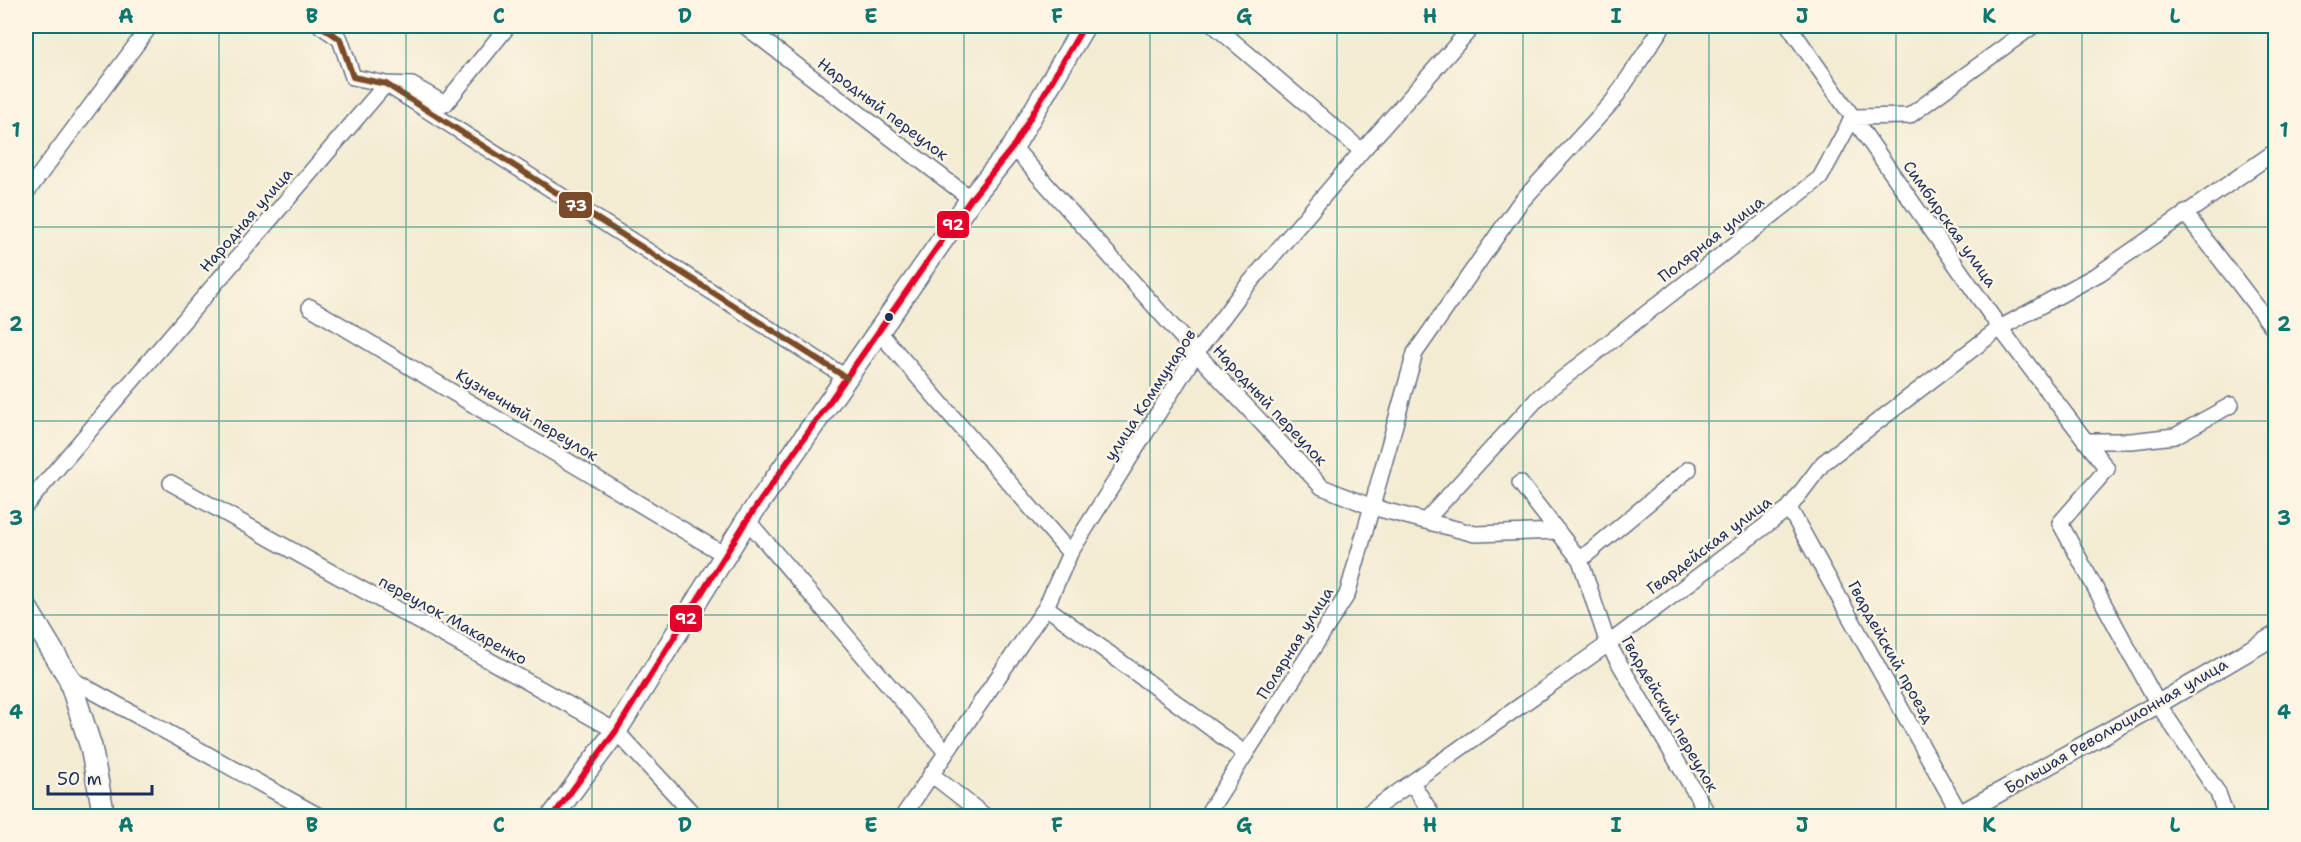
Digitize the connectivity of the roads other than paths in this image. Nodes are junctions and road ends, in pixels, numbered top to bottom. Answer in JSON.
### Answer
{"nodes":[{"id":1,"x":150,"y":26,"type":"edge"},
{"id":2,"x":321,"y":26,"type":"edge"},
{"id":3,"x":508,"y":26,"type":"edge"},
{"id":4,"x":745,"y":26,"type":"edge"},
{"id":5,"x":1084,"y":26,"type":"edge"},
{"id":6,"x":1215,"y":26,"type":"edge"},
{"id":7,"x":1473,"y":26,"type":"edge"},
{"id":8,"x":1663,"y":26,"type":"edge"},
{"id":9,"x":1789,"y":26,"type":"edge"},
{"id":10,"x":2033,"y":26,"type":"edge"},
{"id":11,"x":386,"y":84,"type":"junction"},
{"id":12,"x":1853,"y":117,"type":"junction"},
{"id":13,"x":1012,"y":147,"type":"junction"},
{"id":14,"x":1362,"y":151,"type":"junction"},
{"id":15,"x":2276,"y":151,"type":"edge"},
{"id":16,"x":26,"y":193,"type":"edge"},
{"id":17,"x":972,"y":199,"type":"junction"},
{"id":18,"x":2186,"y":213,"type":"junction"},
{"id":19,"x":310,"y":307,"type":"dead end"},
{"id":20,"x":2000,"y":328,"type":"junction"},
{"id":21,"x":879,"y":332,"type":"junction"},
{"id":22,"x":2276,"y":332,"type":"edge"},
{"id":23,"x":1196,"y":353,"type":"junction"},
{"id":24,"x":847,"y":378,"type":"junction"},
{"id":25,"x":2232,"y":405,"type":"dead end"},
{"id":26,"x":2085,"y":441,"type":"junction"},
{"id":27,"x":1689,"y":469,"type":"dead end"},
{"id":28,"x":171,"y":483,"type":"dead end"},
{"id":29,"x":1520,"y":483,"type":"dead end"},
{"id":30,"x":26,"y":505,"type":"edge"},
{"id":31,"x":1372,"y":507,"type":"junction"},
{"id":32,"x":1789,"y":508,"type":"junction"},
{"id":33,"x":747,"y":520,"type":"junction"},
{"id":34,"x":1425,"y":521,"type":"junction"},
{"id":35,"x":1558,"y":531,"type":"junction"},
{"id":36,"x":1070,"y":554,"type":"junction"},
{"id":37,"x":725,"y":555,"type":"junction"},
{"id":38,"x":1580,"y":560,"type":"junction"},
{"id":39,"x":26,"y":607,"type":"edge"},
{"id":40,"x":1046,"y":607,"type":"junction"},
{"id":41,"x":2276,"y":635,"type":"edge"},
{"id":42,"x":1608,"y":644,"type":"junction"},
{"id":43,"x":69,"y":678,"type":"junction"},
{"id":44,"x":2158,"y":704,"type":"junction"},
{"id":45,"x":616,"y":731,"type":"junction"},
{"id":46,"x":946,"y":752,"type":"junction"},
{"id":47,"x":1246,"y":754,"type":"junction"},
{"id":48,"x":931,"y":774,"type":"junction"},
{"id":49,"x":1412,"y":783,"type":"junction"},
{"id":50,"x":1959,"y":815,"type":"edge"},
{"id":51,"x":104,"y":816,"type":"edge"},
{"id":52,"x":319,"y":816,"type":"edge"},
{"id":53,"x":553,"y":816,"type":"edge"},
{"id":54,"x":695,"y":816,"type":"edge"},
{"id":55,"x":903,"y":816,"type":"edge"},
{"id":56,"x":985,"y":816,"type":"edge"},
{"id":57,"x":1206,"y":816,"type":"edge"},
{"id":58,"x":1364,"y":816,"type":"edge"},
{"id":59,"x":1433,"y":816,"type":"edge"},
{"id":60,"x":1709,"y":816,"type":"edge"},
{"id":61,"x":2226,"y":816,"type":"edge"}],
"edges":[{"from":1,"to":16,"type":"street"},
{"from":2,"to":11,"type":"street"},
{"from":3,"to":11,"type":"street"},
{"from":4,"to":17,"type":"street","name":"Народный переулок"},
{"from":5,"to":13,"type":"main road"},
{"from":6,"to":14,"type":"street"},
{"from":7,"to":14,"type":"street","name":"улица Коммунаров"},
{"from":8,"to":31,"type":"street","name":"Полярная улица"},
{"from":9,"to":12,"type":"street","name":"Симбирская улица"},
{"from":10,"to":12,"type":"street"},
{"from":11,"to":24,"type":"street"},
{"from":11,"to":30,"type":"street","name":"Народная улица"},
{"from":12,"to":20,"type":"street","name":"Симбирская улица"},
{"from":12,"to":34,"type":"street","name":"Полярная улица"},
{"from":13,"to":17,"type":"main road"},
{"from":13,"to":23,"type":"street","name":"Народный переулок"},
{"from":14,"to":23,"type":"street","name":"улица Коммунаров"},
{"from":15,"to":18,"type":"street","name":"Гвардейская улица"},
{"from":17,"to":21,"type":"main road"},
{"from":18,"to":20,"type":"street","name":"Гвардейская улица"},
{"from":18,"to":22,"type":"street"},
{"from":19,"to":37,"type":"street","name":"Кузнечный переулок"},
{"from":20,"to":26,"type":"street","name":"Симбирская улица"},
{"from":20,"to":32,"type":"street","name":"Гвардейская улица"},
{"from":21,"to":24,"type":"main road"},
{"from":21,"to":36,"type":"street"},
{"from":23,"to":31,"type":"street","name":"Народный переулок"},
{"from":23,"to":36,"type":"street","name":"улица Коммунаров"},
{"from":24,"to":33,"type":"main road"},
{"from":25,"to":26,"type":"street"},
{"from":26,"to":44,"type":"street","name":"Симбирская улица"},
{"from":27,"to":38,"type":"street"},
{"from":28,"to":45,"type":"street","name":"переулок Макаренко"},
{"from":29,"to":35,"type":"street","name":"Гвардейский переулок"},
{"from":31,"to":34,"type":"street","name":"Народный переулок"},
{"from":31,"to":47,"type":"street","name":"Полярная улица"},
{"from":32,"to":42,"type":"street","name":"Гвардейская улица"},
{"from":32,"to":50,"type":"street","name":"Гвардейский проезд"},
{"from":33,"to":37,"type":"main road"},
{"from":33,"to":46,"type":"street"},
{"from":34,"to":35,"type":"street","name":"Народный переулок"},
{"from":35,"to":38,"type":"street","name":"Гвардейский переулок"},
{"from":36,"to":40,"type":"street","name":"улица Коммунаров"},
{"from":37,"to":45,"type":"main road"},
{"from":38,"to":42,"type":"street","name":"Гвардейский переулок"},
{"from":39,"to":43,"type":"main road"},
{"from":40,"to":46,"type":"street","name":"улица Коммунаров"},
{"from":40,"to":47,"type":"street"},
{"from":41,"to":44,"type":"street","name":"Большая Революционная улица"},
{"from":42,"to":49,"type":"street","name":"Гвардейская улица"},
{"from":42,"to":60,"type":"street","name":"Гвардейский переулок"},
{"from":43,"to":51,"type":"main road"},
{"from":43,"to":52,"type":"street"},
{"from":44,"to":50,"type":"street","name":"Большая Революционная улица"},
{"from":44,"to":61,"type":"street"},
{"from":45,"to":53,"type":"main road"},
{"from":45,"to":54,"type":"street","name":"переулок Макаренко"},
{"from":46,"to":48,"type":"street","name":"улица Коммунаров"},
{"from":47,"to":57,"type":"street","name":"Полярная улица"},
{"from":48,"to":55,"type":"street","name":"улица Коммунаров"},
{"from":48,"to":56,"type":"street"},
{"from":49,"to":58,"type":"street","name":"Гвардейская улица"},
{"from":49,"to":59,"type":"street"}]}
